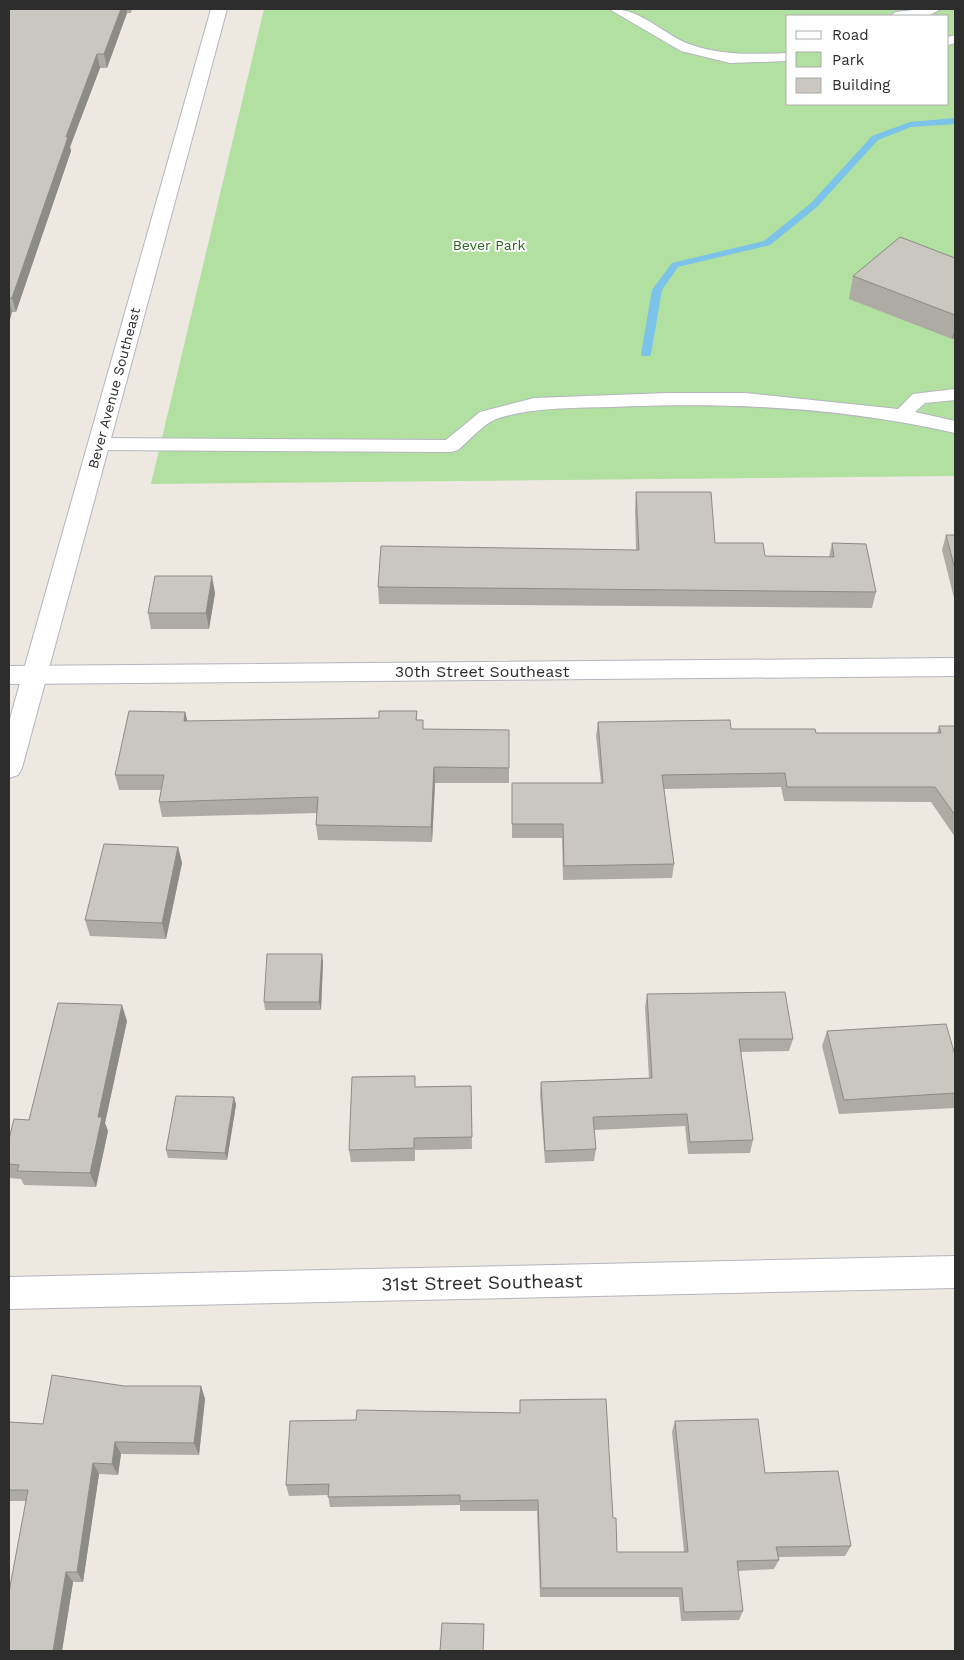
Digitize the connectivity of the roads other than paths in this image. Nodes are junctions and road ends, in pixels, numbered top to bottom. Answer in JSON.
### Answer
{"nodes":[{"id":1,"x":218,"y":9,"type":"edge"},
{"id":2,"x":616,"y":9,"type":"edge"},
{"id":3,"x":934,"y":9,"type":"edge"},
{"id":4,"x":905,"y":15,"type":"edge"},
{"id":5,"x":786,"y":57,"type":"edge"},
{"id":6,"x":955,"y":395,"type":"edge"},
{"id":7,"x":902,"y":415,"type":"junction"},
{"id":8,"x":955,"y":428,"type":"edge"},
{"id":9,"x":99,"y":444,"type":"junction"},
{"id":10,"x":955,"y":667,"type":"edge"},
{"id":11,"x":9,"y":675,"type":"edge"},
{"id":12,"x":35,"y":675,"type":"junction"},
{"id":13,"x":9,"y":768,"type":"edge"},
{"id":14,"x":955,"y":1272,"type":"edge"},
{"id":15,"x":9,"y":1292,"type":"edge"}],
"edges":[{"from":1,"to":9,"type":"street","name":"Bever Avenue Southeast"},
{"from":2,"to":5,"type":"lane"},
{"from":3,"to":4,"type":"lane"},
{"from":6,"to":7,"type":"lane"},
{"from":7,"to":8,"type":"lane"},
{"from":7,"to":9,"type":"lane"},
{"from":9,"to":12,"type":"street","name":"Bever Avenue Southeast"},
{"from":10,"to":12,"type":"street","name":"30th Street Southeast"},
{"from":11,"to":12,"type":"street","name":"30th Street Southeast"},
{"from":12,"to":13,"type":"street","name":"Bever Avenue Southeast"},
{"from":14,"to":15,"type":"street","name":"31st Street Southeast"}]}
